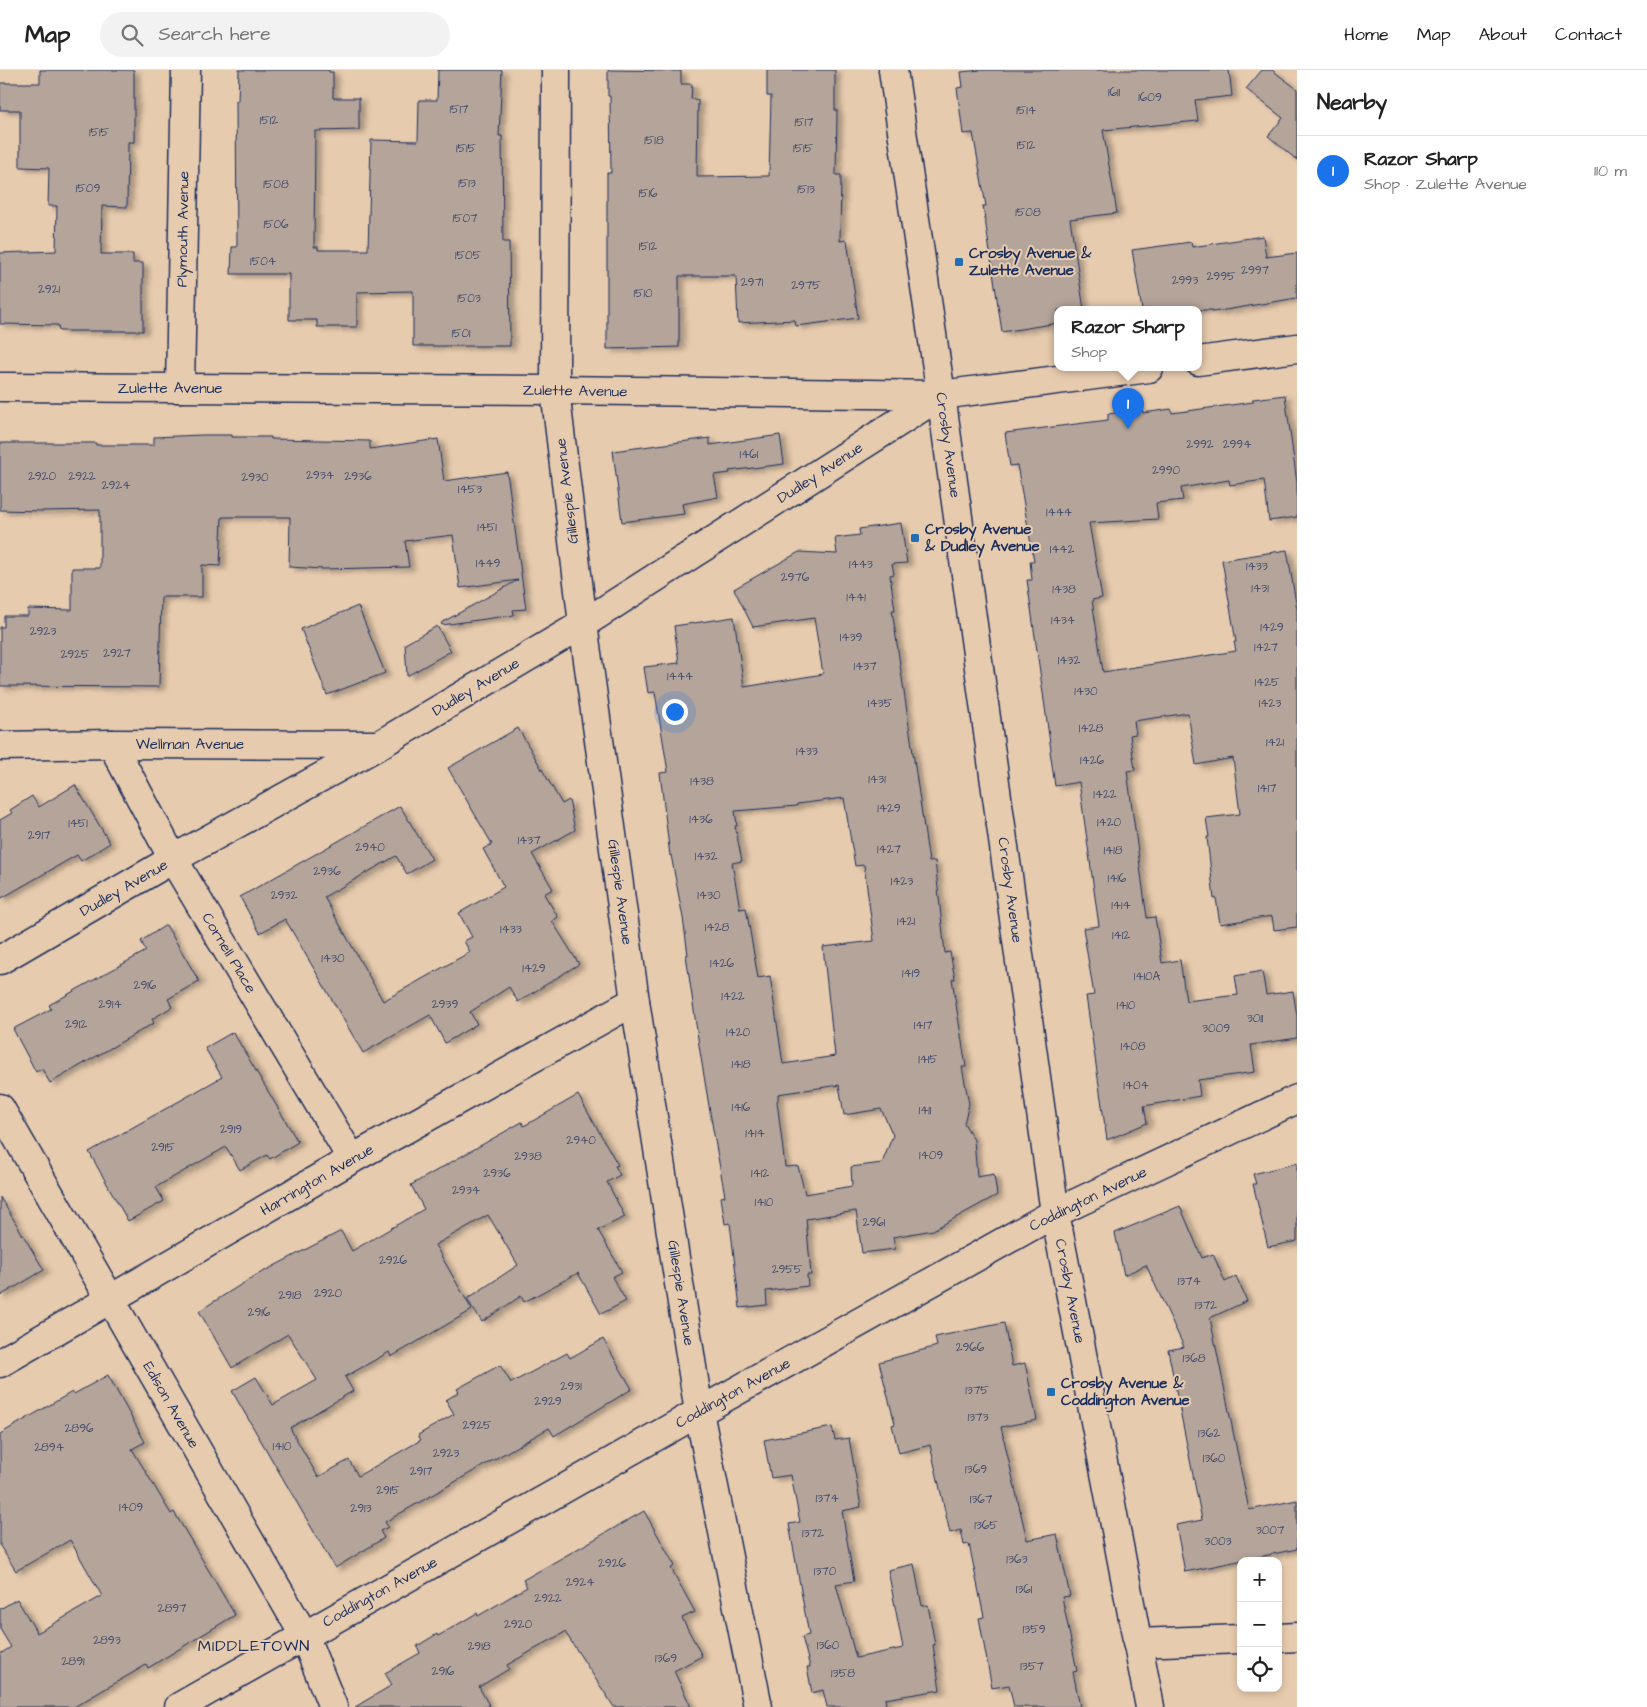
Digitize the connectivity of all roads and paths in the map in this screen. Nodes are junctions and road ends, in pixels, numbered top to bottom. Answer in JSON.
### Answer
{"nodes":[{"id":1,"x":186,"y":70,"type":"edge"},
{"id":2,"x":556,"y":70,"type":"edge"},
{"id":3,"x":893,"y":70,"type":"edge"},
{"id":4,"x":1297,"y":348,"type":"edge"},
{"id":5,"x":1202,"y":360,"type":"edge"},
{"id":6,"x":1126,"y":371,"type":"edge"},
{"id":7,"x":0,"y":387,"type":"edge"},
{"id":8,"x":180,"y":388,"type":"junction"},
{"id":9,"x":555,"y":390,"type":"junction"},
{"id":10,"x":941,"y":395,"type":"junction"},
{"id":11,"x":583,"y":624,"type":"junction"},
{"id":12,"x":112,"y":744,"type":"junction"},
{"id":13,"x":379,"y":745,"type":"junction"},
{"id":14,"x":0,"y":746,"type":"edge"},
{"id":15,"x":174,"y":859,"type":"junction"},
{"id":16,"x":0,"y":960,"type":"edge"},
{"id":17,"x":636,"y":1002,"type":"junction"},
{"id":18,"x":1297,"y":1099,"type":"edge"},
{"id":19,"x":0,"y":1108,"type":"edge"},
{"id":20,"x":352,"y":1159,"type":"junction"},
{"id":21,"x":1055,"y":1214,"type":"junction"},
{"id":22,"x":110,"y":1299,"type":"junction"},
{"id":23,"x":0,"y":1363,"type":"edge"},
{"id":24,"x":699,"y":1412,"type":"junction"},
{"id":25,"x":304,"y":1635,"type":"junction"},
{"id":26,"x":1297,"y":1637,"type":"edge"},
{"id":27,"x":1282,"y":1638,"type":"edge"},
{"id":28,"x":1237,"y":1639,"type":"edge"},
{"id":29,"x":1137,"y":1643,"type":"junction"},
{"id":30,"x":179,"y":1707,"type":"edge"},
{"id":31,"x":333,"y":1707,"type":"edge"},
{"id":32,"x":758,"y":1707,"type":"edge"},
{"id":33,"x":1150,"y":1707,"type":"edge"}],
"edges":[{"from":1,"to":8,"type":"street","name":"Plymouth Avenue"},
{"from":2,"to":9,"type":"street","name":"Gillespie Avenue"},
{"from":3,"to":10,"type":"street","name":"Crosby Avenue"},
{"from":4,"to":5,"type":"street"},
{"from":6,"to":10,"type":"street","name":"Zulette Avenue"},
{"from":7,"to":8,"type":"street","name":"Zulette Avenue"},
{"from":8,"to":9,"type":"street","name":"Zulette Avenue"},
{"from":9,"to":10,"type":"street","name":"Zulette Avenue"},
{"from":9,"to":11,"type":"street","name":"Gillespie Avenue"},
{"from":10,"to":11,"type":"street","name":"Dudley Avenue"},
{"from":10,"to":21,"type":"street","name":"Crosby Avenue"},
{"from":11,"to":13,"type":"street","name":"Dudley Avenue"},
{"from":11,"to":17,"type":"street","name":"Gillespie Avenue"},
{"from":12,"to":13,"type":"street","name":"Wellman Avenue"},
{"from":12,"to":14,"type":"street","name":"Wellman Avenue"},
{"from":12,"to":15,"type":"street","name":"Cornell Place"},
{"from":13,"to":15,"type":"street","name":"Dudley Avenue"},
{"from":15,"to":16,"type":"street","name":"Dudley Avenue"},
{"from":15,"to":20,"type":"street","name":"Cornell Place"},
{"from":17,"to":20,"type":"street","name":"Harrington Avenue"},
{"from":17,"to":24,"type":"street","name":"Gillespie Avenue"},
{"from":18,"to":21,"type":"street","name":"Coddington Avenue"},
{"from":19,"to":22,"type":"street","name":"Edison Avenue"},
{"from":20,"to":22,"type":"street","name":"Harrington Avenue"},
{"from":21,"to":24,"type":"street","name":"Coddington Avenue"},
{"from":21,"to":29,"type":"street","name":"Crosby Avenue"},
{"from":22,"to":23,"type":"street","name":"Harrington Avenue"},
{"from":22,"to":25,"type":"street","name":"Edison Avenue"},
{"from":24,"to":25,"type":"street","name":"Coddington Avenue"},
{"from":24,"to":32,"type":"street","name":"Gillespie Avenue"},
{"from":25,"to":30,"type":"street","name":"Coddington Avenue"},
{"from":25,"to":31,"type":"street","name":"Edison Avenue"},
{"from":26,"to":27,"type":"street"},
{"from":28,"to":29,"type":"street"},
{"from":29,"to":33,"type":"street","name":"Crosby Avenue"}]}
